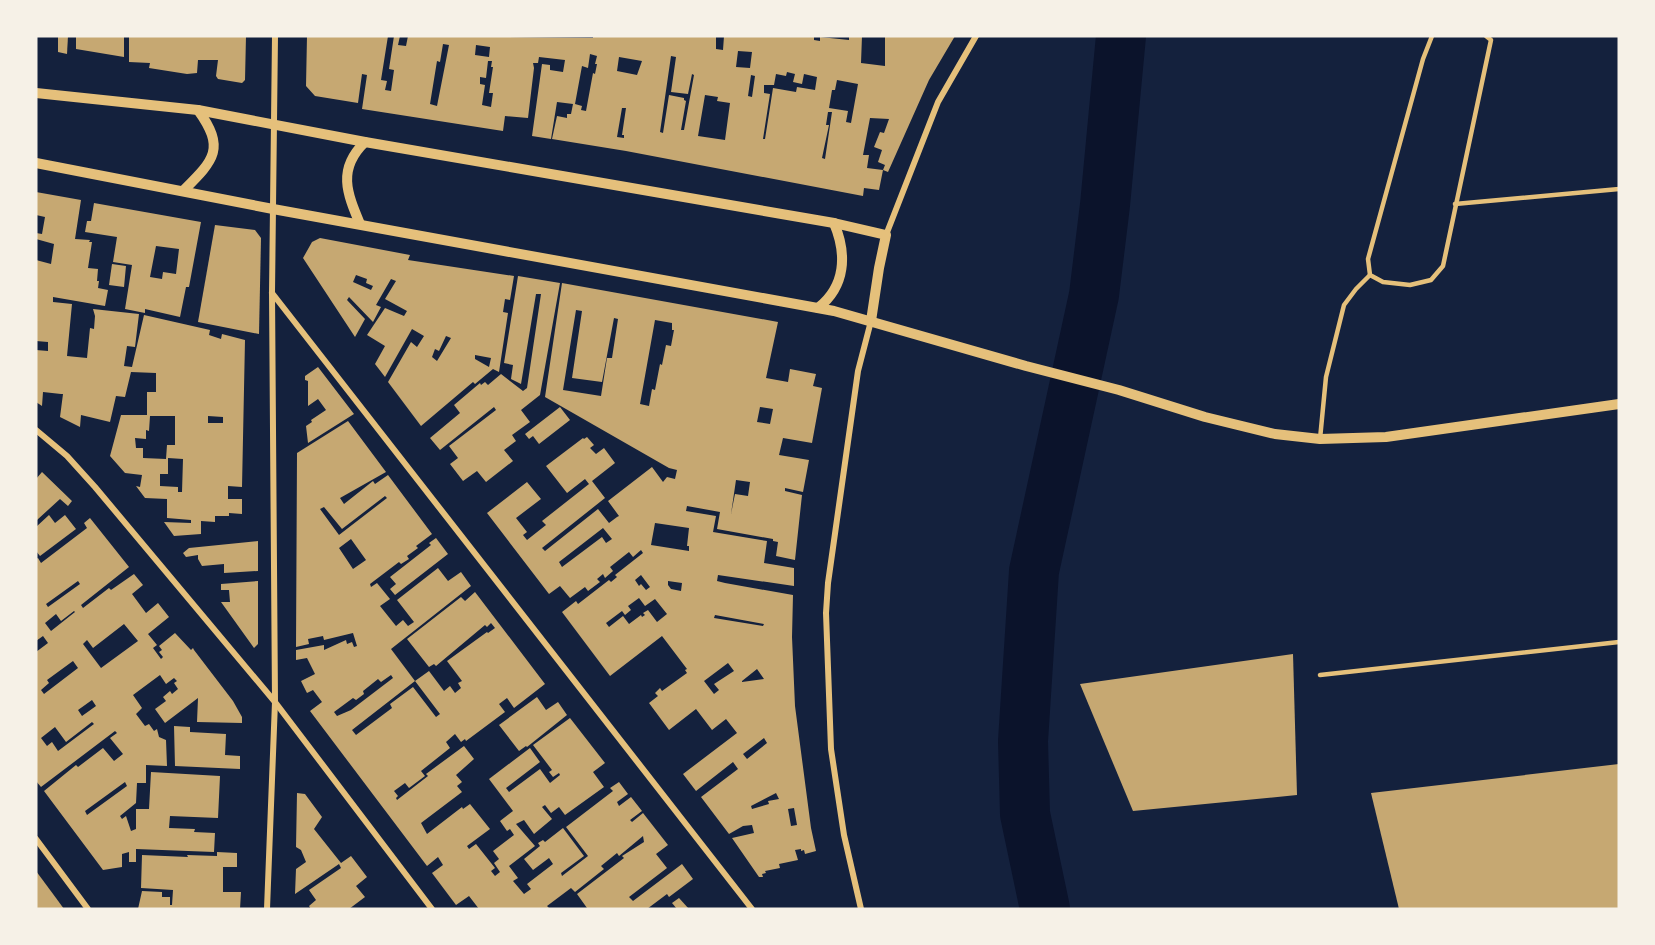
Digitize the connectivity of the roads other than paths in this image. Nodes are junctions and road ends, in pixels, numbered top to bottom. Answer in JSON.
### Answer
{"nodes":[{"id":1,"x":275,"y":36,"type":"edge"},
{"id":2,"x":975,"y":36,"type":"edge"},
{"id":3,"x":1432,"y":36,"type":"edge"},
{"id":4,"x":1486,"y":36,"type":"edge"},
{"id":5,"x":36,"y":93,"type":"edge"},
{"id":6,"x":198,"y":110,"type":"junction"},
{"id":7,"x":275,"y":125,"type":"junction"},
{"id":8,"x":365,"y":142,"type":"junction"},
{"id":9,"x":36,"y":163,"type":"edge"},
{"id":10,"x":1619,"y":189,"type":"edge"},
{"id":11,"x":183,"y":190,"type":"junction"},
{"id":12,"x":1455,"y":204,"type":"junction"},
{"id":13,"x":273,"y":209,"type":"junction"},
{"id":14,"x":834,"y":223,"type":"junction"},
{"id":15,"x":360,"y":224,"type":"junction"},
{"id":16,"x":886,"y":235,"type":"junction"},
{"id":17,"x":1370,"y":275,"type":"junction"},
{"id":18,"x":272,"y":293,"type":"junction"},
{"id":19,"x":818,"y":308,"type":"junction"},
{"id":20,"x":871,"y":321,"type":"junction"},
{"id":21,"x":1619,"y":404,"type":"edge"},
{"id":22,"x":36,"y":430,"type":"edge"},
{"id":23,"x":1320,"y":439,"type":"junction"},
{"id":24,"x":1619,"y":642,"type":"edge"},
{"id":25,"x":1320,"y":675,"type":"dead end"},
{"id":26,"x":275,"y":702,"type":"junction"},
{"id":27,"x":36,"y":839,"type":"edge"},
{"id":28,"x":88,"y":909,"type":"edge"},
{"id":29,"x":267,"y":909,"type":"edge"},
{"id":30,"x":432,"y":909,"type":"edge"},
{"id":31,"x":752,"y":909,"type":"edge"},
{"id":32,"x":861,"y":909,"type":"edge"}],
"edges":[{"from":1,"to":7,"type":"street"},
{"from":2,"to":16,"type":"street"},
{"from":3,"to":17,"type":"lane"},
{"from":4,"to":12,"type":"lane"},
{"from":5,"to":6,"type":"street"},
{"from":6,"to":7,"type":"street"},
{"from":6,"to":11,"type":"street"},
{"from":7,"to":8,"type":"street"},
{"from":7,"to":13,"type":"street"},
{"from":8,"to":14,"type":"street"},
{"from":8,"to":15,"type":"street"},
{"from":9,"to":11,"type":"street"},
{"from":10,"to":12,"type":"lane"},
{"from":11,"to":13,"type":"street"},
{"from":12,"to":17,"type":"lane"},
{"from":13,"to":15,"type":"street"},
{"from":13,"to":18,"type":"street"},
{"from":14,"to":16,"type":"street"},
{"from":14,"to":19,"type":"street"},
{"from":15,"to":19,"type":"street"},
{"from":16,"to":20,"type":"street"},
{"from":17,"to":23,"type":"lane"},
{"from":18,"to":26,"type":"street"},
{"from":18,"to":31,"type":"street"},
{"from":19,"to":20,"type":"street"},
{"from":20,"to":23,"type":"street"},
{"from":20,"to":32,"type":"street"},
{"from":21,"to":23,"type":"street"},
{"from":22,"to":26,"type":"street"},
{"from":24,"to":25,"type":"lane"},
{"from":26,"to":29,"type":"street"},
{"from":26,"to":30,"type":"street"},
{"from":27,"to":28,"type":"street"}]}
